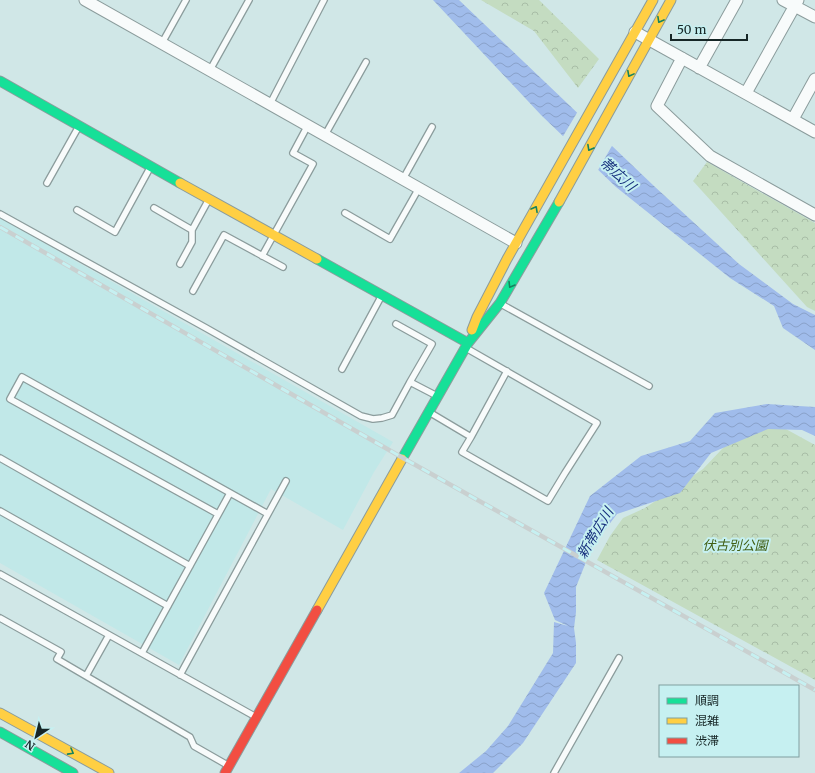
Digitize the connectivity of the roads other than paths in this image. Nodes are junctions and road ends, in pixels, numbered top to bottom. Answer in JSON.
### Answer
{"nodes":[{"id":1,"x":186,"y":0,"type":"edge"},
{"id":2,"x":249,"y":0,"type":"edge"},
{"id":3,"x":324,"y":0,"type":"edge"},
{"id":4,"x":653,"y":0,"type":"edge"},
{"id":5,"x":670,"y":0,"type":"edge"},
{"id":6,"x":737,"y":0,"type":"edge"},
{"id":7,"x":783,"y":0,"type":"edge"},
{"id":8,"x":88,"y":1,"type":"edge"},
{"id":9,"x":796,"y":3,"type":"edge"},
{"id":10,"x":815,"y":17,"type":"edge"},
{"id":11,"x":635,"y":32,"type":"junction"},
{"id":12,"x":649,"y":40,"type":"junction"},
{"id":13,"x":162,"y":43,"type":"junction"},
{"id":14,"x":682,"y":58,"type":"junction"},
{"id":15,"x":366,"y":62,"type":"dead end"},
{"id":16,"x":699,"y":68,"type":"junction"},
{"id":17,"x":210,"y":70,"type":"junction"},
{"id":18,"x":815,"y":79,"type":"edge"},
{"id":19,"x":0,"y":81,"type":"edge"},
{"id":20,"x":746,"y":93,"type":"junction"},
{"id":21,"x":270,"y":104,"type":"junction"},
{"id":22,"x":793,"y":119,"type":"junction"},
{"id":23,"x":80,"y":125,"type":"junction"},
{"id":24,"x":308,"y":125,"type":"junction"},
{"id":25,"x":432,"y":127,"type":"dead end"},
{"id":26,"x":815,"y":132,"type":"edge"},
{"id":27,"x":325,"y":135,"type":"junction"},
{"id":28,"x":151,"y":166,"type":"junction"},
{"id":29,"x":403,"y":179,"type":"junction"},
{"id":30,"x":47,"y":183,"type":"dead end"},
{"id":31,"x":419,"y":188,"type":"junction"},
{"id":32,"x":209,"y":199,"type":"junction"},
{"id":33,"x":154,"y":208,"type":"dead end"},
{"id":34,"x":77,"y":210,"type":"dead end"},
{"id":35,"x":345,"y":213,"type":"dead end"},
{"id":36,"x":0,"y":214,"type":"edge"},
{"id":37,"x":815,"y":215,"type":"edge"},
{"id":38,"x":192,"y":230,"type":"junction"},
{"id":39,"x":274,"y":235,"type":"junction"},
{"id":40,"x":516,"y":243,"type":"junction"},
{"id":41,"x":531,"y":251,"type":"junction"},
{"id":42,"x":262,"y":256,"type":"junction"},
{"id":43,"x":180,"y":264,"type":"dead end"},
{"id":44,"x":283,"y":267,"type":"dead end"},
{"id":45,"x":193,"y":291,"type":"dead end"},
{"id":46,"x":382,"y":295,"type":"junction"},
{"id":47,"x":500,"y":303,"type":"junction"},
{"id":48,"x":396,"y":324,"type":"dead end"},
{"id":49,"x":467,"y":345,"type":"junction"},
{"id":50,"x":342,"y":369,"type":"dead end"},
{"id":51,"x":507,"y":371,"type":"junction"},
{"id":52,"x":410,"y":382,"type":"junction"},
{"id":53,"x":649,"y":386,"type":"dead end"},
{"id":54,"x":437,"y":397,"type":"junction"},
{"id":55,"x":429,"y":412,"type":"junction"},
{"id":56,"x":471,"y":437,"type":"junction"},
{"id":57,"x":0,"y":458,"type":"edge"},
{"id":58,"x":286,"y":481,"type":"dead end"},
{"id":59,"x":230,"y":493,"type":"junction"},
{"id":60,"x":0,"y":511,"type":"edge"},
{"id":61,"x":218,"y":514,"type":"junction"},
{"id":62,"x":268,"y":514,"type":"junction"},
{"id":63,"x":190,"y":566,"type":"junction"},
{"id":64,"x":0,"y":574,"type":"edge"},
{"id":65,"x":168,"y":606,"type":"junction"},
{"id":66,"x":0,"y":618,"type":"edge"},
{"id":67,"x":109,"y":635,"type":"junction"},
{"id":68,"x":142,"y":654,"type":"junction"},
{"id":69,"x":619,"y":658,"type":"dead end"},
{"id":70,"x":180,"y":675,"type":"junction"},
{"id":71,"x":86,"y":676,"type":"junction"},
{"id":72,"x":0,"y":713,"type":"edge"},
{"id":73,"x":257,"y":717,"type":"junction"},
{"id":74,"x":0,"y":732,"type":"edge"},
{"id":75,"x":227,"y":770,"type":"edge"},
{"id":76,"x":73,"y":773,"type":"edge"},
{"id":77,"x":109,"y":773,"type":"edge"},
{"id":78,"x":554,"y":773,"type":"edge"}],
"edges":[{"from":1,"to":13,"type":"lane"},
{"from":2,"to":17,"type":"lane"},
{"from":3,"to":21,"type":"lane"},
{"from":4,"to":11,"type":"main road"},
{"from":5,"to":12,"type":"main road","one_way":true},
{"from":6,"to":16,"type":"street"},
{"from":7,"to":9,"type":"street"},
{"from":8,"to":13,"type":"street"},
{"from":9,"to":10,"type":"street"},
{"from":9,"to":20,"type":"street"},
{"from":11,"to":12,"type":"street"},
{"from":40,"to":11,"type":"main road","one_way":true},
{"from":12,"to":14,"type":"street"},
{"from":12,"to":41,"type":"main road","one_way":true},
{"from":13,"to":17,"type":"street"},
{"from":14,"to":16,"type":"street"},
{"from":14,"to":37,"type":"street"},
{"from":15,"to":27,"type":"lane"},
{"from":16,"to":20,"type":"street"},
{"from":17,"to":21,"type":"street"},
{"from":18,"to":22,"type":"street"},
{"from":19,"to":23,"type":"main road"},
{"from":20,"to":22,"type":"street"},
{"from":21,"to":24,"type":"street"},
{"from":22,"to":26,"type":"street"},
{"from":23,"to":28,"type":"main road"},
{"from":23,"to":30,"type":"lane"},
{"from":24,"to":27,"type":"street"},
{"from":24,"to":39,"type":"lane"},
{"from":25,"to":29,"type":"lane"},
{"from":27,"to":29,"type":"street"},
{"from":28,"to":32,"type":"main road"},
{"from":28,"to":34,"type":"lane"},
{"from":29,"to":31,"type":"street"},
{"from":31,"to":35,"type":"lane"},
{"from":31,"to":40,"type":"street"},
{"from":32,"to":38,"type":"lane"},
{"from":32,"to":39,"type":"main road"},
{"from":33,"to":38,"type":"lane"},
{"from":36,"to":52,"type":"lane"},
{"from":38,"to":43,"type":"lane"},
{"from":39,"to":42,"type":"lane"},
{"from":39,"to":46,"type":"main road"},
{"from":40,"to":41,"type":"main road"},
{"from":40,"to":49,"type":"main road"},
{"from":41,"to":47,"type":"main road","one_way":true},
{"from":42,"to":44,"type":"lane"},
{"from":42,"to":45,"type":"lane"},
{"from":46,"to":49,"type":"main road"},
{"from":46,"to":50,"type":"lane"},
{"from":47,"to":49,"type":"main road"},
{"from":47,"to":53,"type":"lane"},
{"from":48,"to":52,"type":"lane"},
{"from":49,"to":51,"type":"lane"},
{"from":49,"to":54,"type":"main road"},
{"from":51,"to":56,"type":"lane"},
{"from":51,"to":56,"type":"lane"},
{"from":52,"to":54,"type":"lane"},
{"from":54,"to":55,"type":"main road"},
{"from":55,"to":56,"type":"lane"},
{"from":55,"to":73,"type":"main road"},
{"from":57,"to":63,"type":"lane"},
{"from":58,"to":62,"type":"lane"},
{"from":59,"to":61,"type":"lane"},
{"from":59,"to":61,"type":"lane"},
{"from":59,"to":62,"type":"lane"},
{"from":60,"to":65,"type":"lane"},
{"from":61,"to":63,"type":"lane"},
{"from":62,"to":70,"type":"lane"},
{"from":63,"to":65,"type":"lane"},
{"from":64,"to":67,"type":"lane"},
{"from":65,"to":68,"type":"lane"},
{"from":66,"to":71,"type":"lane"},
{"from":67,"to":68,"type":"lane"},
{"from":67,"to":71,"type":"lane"},
{"from":68,"to":70,"type":"lane"},
{"from":69,"to":78,"type":"lane"},
{"from":70,"to":73,"type":"lane"},
{"from":71,"to":75,"type":"lane"},
{"from":72,"to":77,"type":"main road","one_way":true},
{"from":73,"to":75,"type":"main road"},
{"from":74,"to":76,"type":"main road"}]}
